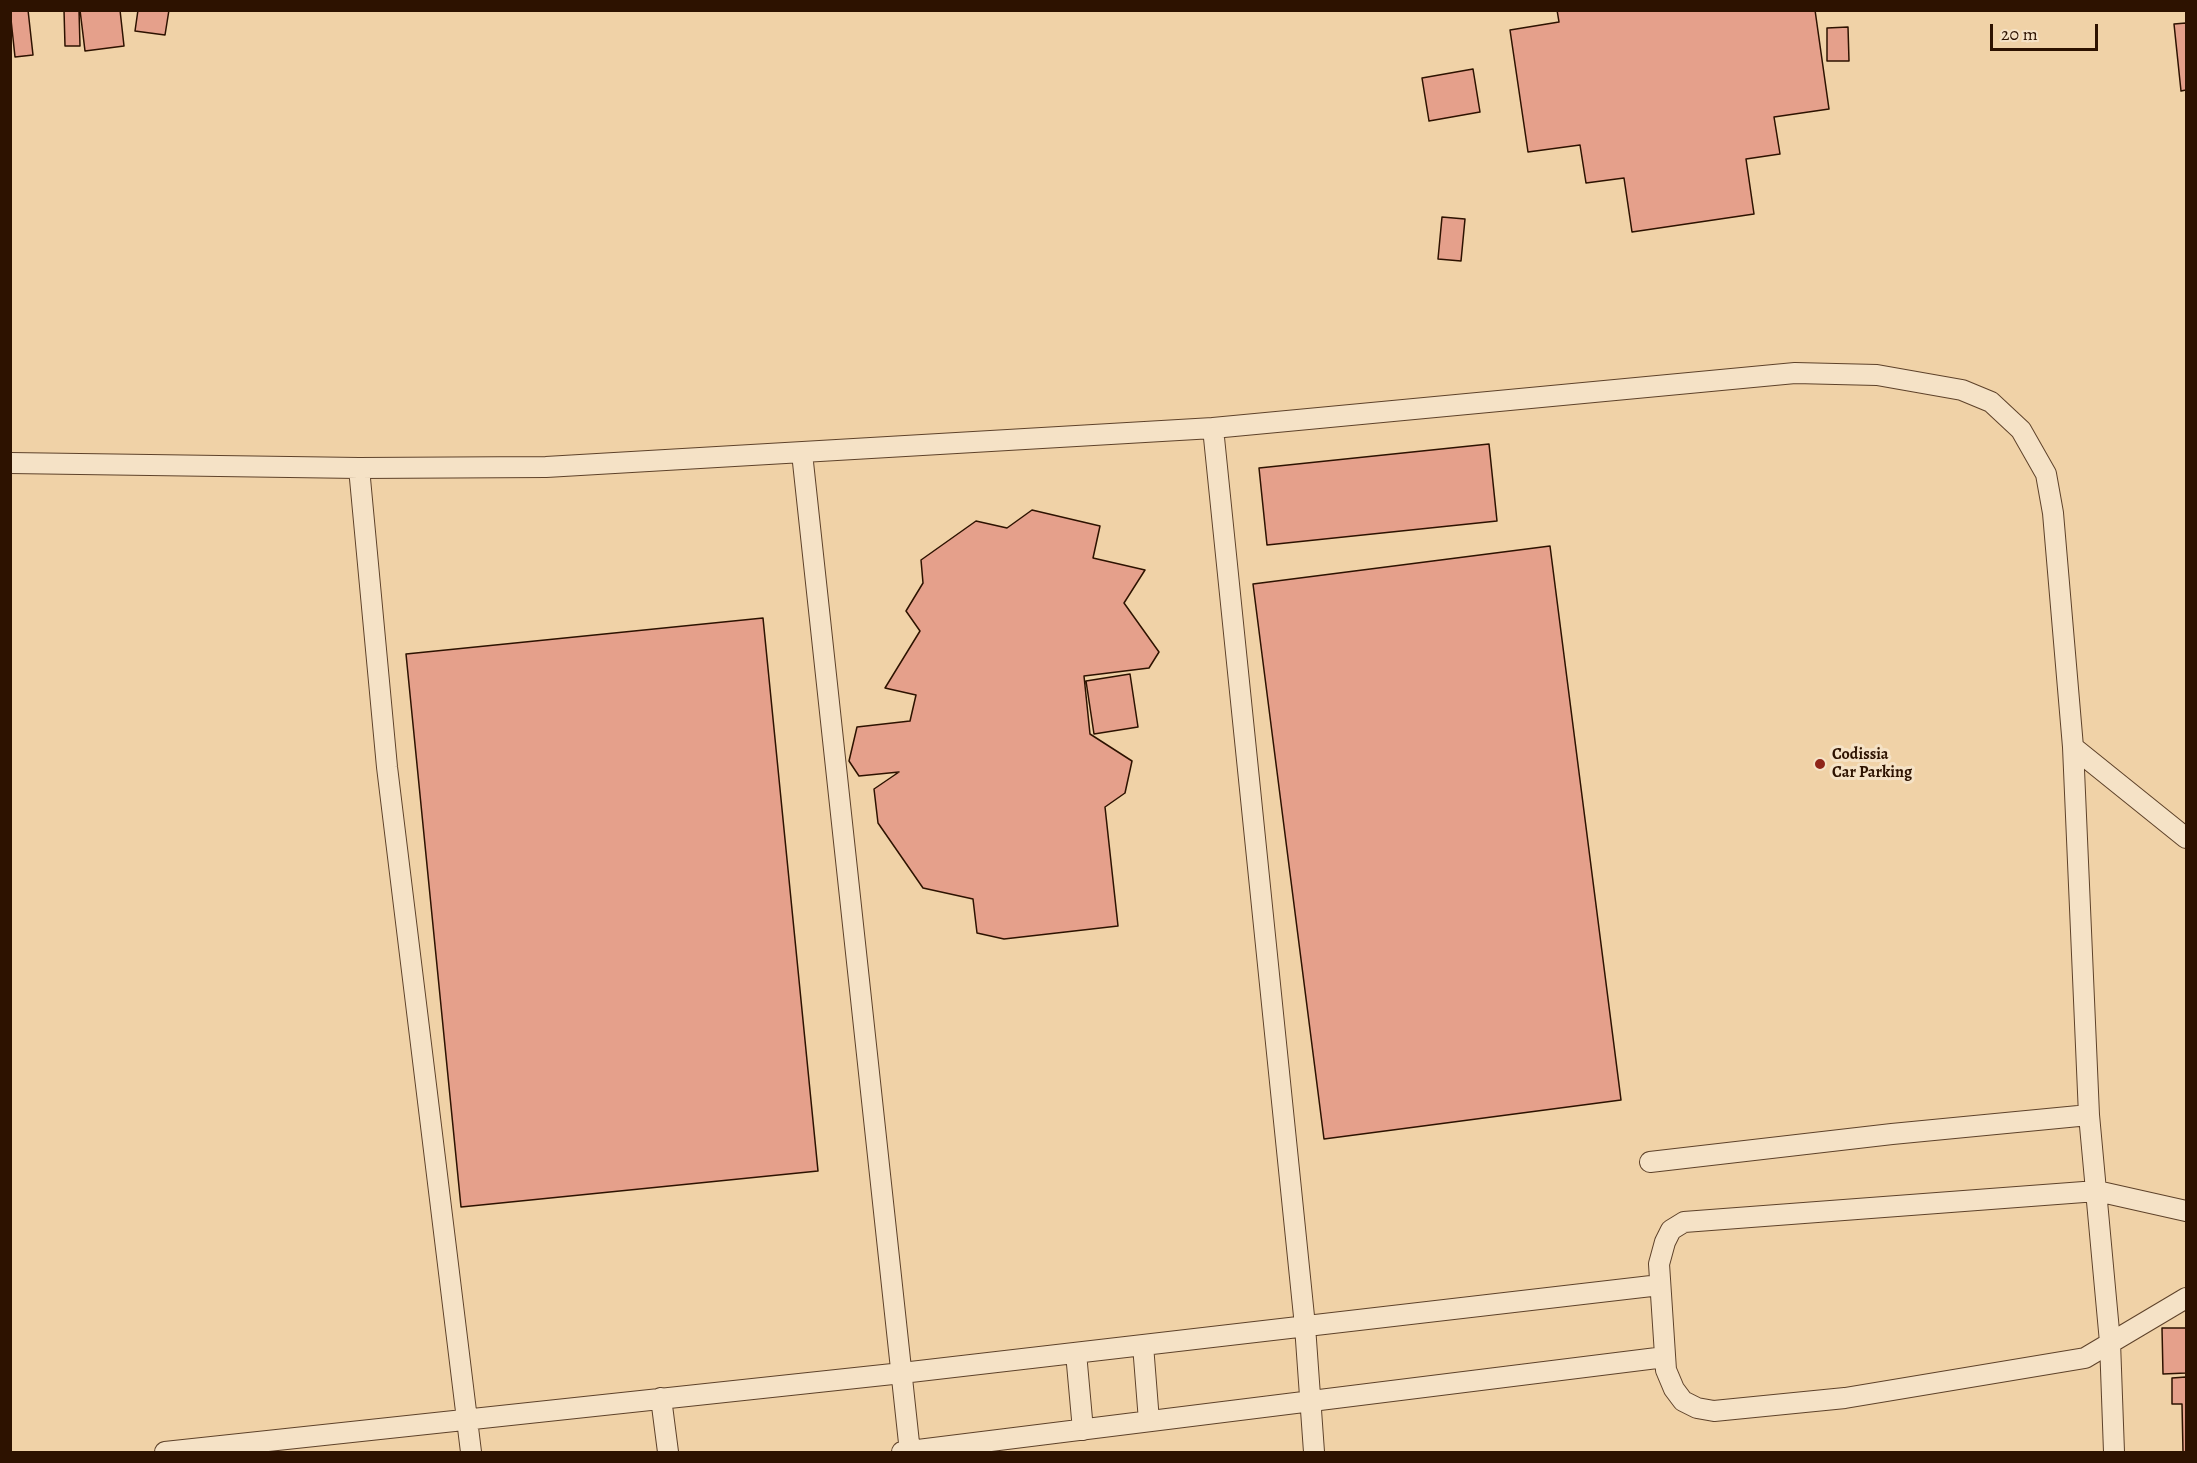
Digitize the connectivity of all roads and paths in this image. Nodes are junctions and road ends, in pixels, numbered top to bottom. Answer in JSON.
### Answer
{"nodes":[{"id":1,"x":1213,"y":428,"type":"junction"},
{"id":2,"x":802,"y":453,"type":"junction"},
{"id":3,"x":10,"y":464,"type":"edge"},
{"id":4,"x":359,"y":468,"type":"junction"},
{"id":5,"x":2073,"y":747,"type":"junction"},
{"id":6,"x":2187,"y":838,"type":"edge"},
{"id":7,"x":2090,"y":1115,"type":"junction"},
{"id":8,"x":1650,"y":1162,"type":"dead end"},
{"id":9,"x":2097,"y":1191,"type":"junction"},
{"id":10,"x":2187,"y":1211,"type":"edge"},
{"id":11,"x":1660,"y":1285,"type":"junction"},
{"id":12,"x":2187,"y":1298,"type":"edge"},
{"id":13,"x":1305,"y":1326,"type":"junction"},
{"id":14,"x":2110,"y":1342,"type":"junction"},
{"id":15,"x":1143,"y":1345,"type":"junction"},
{"id":16,"x":1076,"y":1353,"type":"junction"},
{"id":17,"x":1665,"y":1357,"type":"junction"},
{"id":18,"x":902,"y":1373,"type":"junction"},
{"id":19,"x":661,"y":1398,"type":"junction"},
{"id":20,"x":1310,"y":1401,"type":"junction"},
{"id":21,"x":467,"y":1419,"type":"junction"},
{"id":22,"x":1149,"y":1421,"type":"junction"},
{"id":23,"x":1083,"y":1430,"type":"junction"},
{"id":24,"x":165,"y":1452,"type":"edge"},
{"id":25,"x":471,"y":1452,"type":"edge"},
{"id":26,"x":668,"y":1452,"type":"edge"},
{"id":27,"x":907,"y":1452,"type":"edge"},
{"id":28,"x":1314,"y":1452,"type":"edge"},
{"id":29,"x":2114,"y":1452,"type":"edge"}],
"edges":[{"from":1,"to":2,"type":"lane"},
{"from":1,"to":5,"type":"lane"},
{"from":1,"to":13,"type":"lane"},
{"from":2,"to":4,"type":"lane"},
{"from":2,"to":18,"type":"lane"},
{"from":3,"to":4,"type":"lane"},
{"from":4,"to":21,"type":"lane"},
{"from":5,"to":6,"type":"lane"},
{"from":5,"to":7,"type":"lane"},
{"from":7,"to":8,"type":"lane"},
{"from":7,"to":9,"type":"lane"},
{"from":9,"to":10,"type":"lane"},
{"from":9,"to":11,"type":"lane"},
{"from":9,"to":14,"type":"lane"},
{"from":11,"to":13,"type":"lane"},
{"from":11,"to":17,"type":"lane"},
{"from":12,"to":14,"type":"lane"},
{"from":13,"to":15,"type":"lane"},
{"from":13,"to":20,"type":"lane"},
{"from":14,"to":17,"type":"lane"},
{"from":14,"to":29,"type":"lane"},
{"from":15,"to":16,"type":"lane"},
{"from":15,"to":22,"type":"lane"},
{"from":16,"to":18,"type":"lane"},
{"from":16,"to":23,"type":"lane"},
{"from":17,"to":20,"type":"lane"},
{"from":18,"to":19,"type":"lane"},
{"from":18,"to":27,"type":"lane"},
{"from":19,"to":21,"type":"lane"},
{"from":19,"to":26,"type":"lane"},
{"from":20,"to":22,"type":"lane"},
{"from":20,"to":28,"type":"lane"},
{"from":21,"to":24,"type":"lane"},
{"from":21,"to":25,"type":"lane"},
{"from":22,"to":23,"type":"lane"},
{"from":23,"to":27,"type":"lane"}]}
